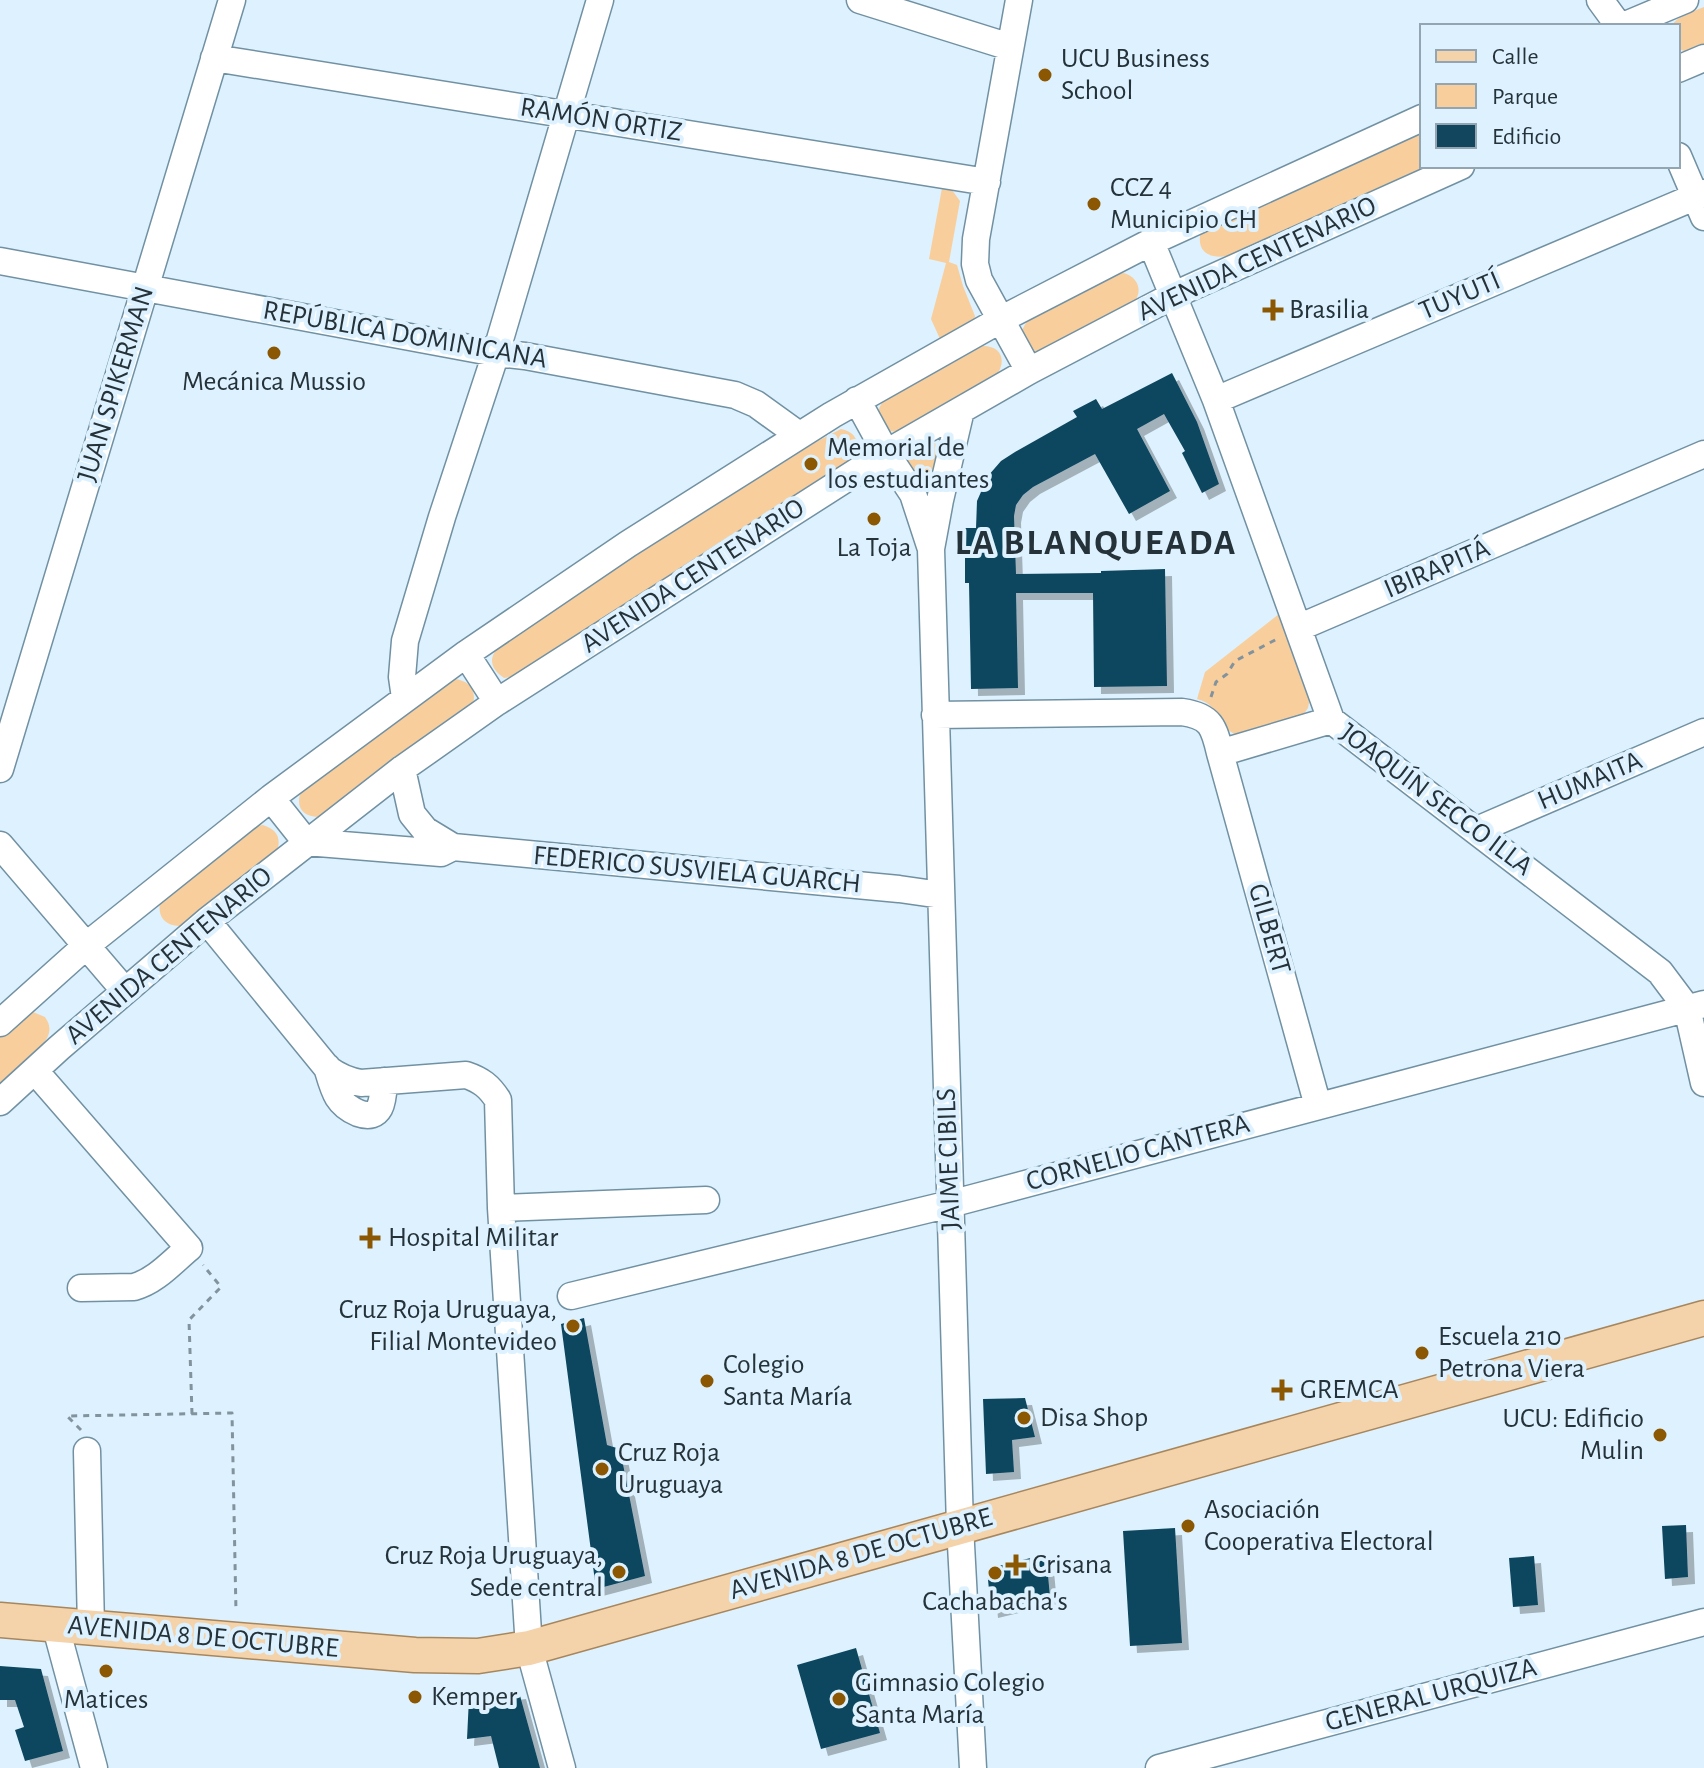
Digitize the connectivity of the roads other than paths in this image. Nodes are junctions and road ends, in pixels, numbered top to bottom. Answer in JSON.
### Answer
{"nodes":[{"id":1,"x":232,"y":0,"type":"edge"},
{"id":2,"x":600,"y":0,"type":"edge"},
{"id":3,"x":860,"y":0,"type":"edge"},
{"id":4,"x":1019,"y":0,"type":"edge"},
{"id":5,"x":1600,"y":0,"type":"edge"},
{"id":6,"x":1685,"y":0,"type":"edge"},
{"id":7,"x":1619,"y":24,"type":"edge"},
{"id":8,"x":1626,"y":24,"type":"edge"},
{"id":9,"x":1010,"y":47,"type":"junction"},
{"id":10,"x":214,"y":58,"type":"junction"},
{"id":11,"x":1704,"y":58,"type":"edge"},
{"id":12,"x":1680,"y":68,"type":"edge"},
{"id":13,"x":566,"y":114,"type":"junction"},
{"id":14,"x":1420,"y":119,"type":"edge"},
{"id":15,"x":1680,"y":160,"type":"edge"},
{"id":16,"x":1457,"y":168,"type":"edge"},
{"id":17,"x":987,"y":182,"type":"junction"},
{"id":18,"x":1701,"y":202,"type":"edge"},
{"id":19,"x":1151,"y":242,"type":"junction"},
{"id":20,"x":0,"y":261,"type":"edge"},
{"id":21,"x":145,"y":288,"type":"junction"},
{"id":22,"x":1174,"y":295,"type":"junction"},
{"id":23,"x":1000,"y":320,"type":"junction"},
{"id":24,"x":496,"y":353,"type":"junction"},
{"id":25,"x":1029,"y":371,"type":"junction"},
{"id":26,"x":857,"y":400,"type":"junction"},
{"id":27,"x":1216,"y":400,"type":"junction"},
{"id":28,"x":961,"y":410,"type":"junction"},
{"id":29,"x":799,"y":435,"type":"junction"},
{"id":30,"x":886,"y":453,"type":"junction"},
{"id":31,"x":1704,"y":454,"type":"edge"},
{"id":32,"x":931,"y":549,"type":"junction"},
{"id":33,"x":1298,"y":628,"type":"junction"},
{"id":34,"x":466,"y":654,"type":"junction"},
{"id":35,"x":405,"y":698,"type":"junction"},
{"id":36,"x":497,"y":702,"type":"junction"},
{"id":37,"x":935,"y":715,"type":"junction"},
{"id":38,"x":1331,"y":720,"type":"junction"},
{"id":39,"x":1704,"y":732,"type":"edge"},
{"id":40,"x":1220,"y":753,"type":"junction"},
{"id":41,"x":0,"y":769,"type":"edge"},
{"id":42,"x":402,"y":769,"type":"junction"},
{"id":43,"x":271,"y":798,"type":"junction"},
{"id":44,"x":1477,"y":830,"type":"junction"},
{"id":45,"x":306,"y":842,"type":"junction"},
{"id":46,"x":0,"y":845,"type":"edge"},
{"id":47,"x":453,"y":847,"type":"junction"},
{"id":48,"x":941,"y":895,"type":"junction"},
{"id":49,"x":207,"y":921,"type":"junction"},
{"id":50,"x":87,"y":945,"type":"junction"},
{"id":51,"x":125,"y":991,"type":"junction"},
{"id":52,"x":1695,"y":1006,"type":"edge"},
{"id":53,"x":0,"y":1023,"type":"edge"},
{"id":54,"x":35,"y":1071,"type":"junction"},
{"id":55,"x":1704,"y":1083,"type":"edge"},
{"id":56,"x":0,"y":1102,"type":"edge"},
{"id":57,"x":1318,"y":1106,"type":"junction"},
{"id":58,"x":706,"y":1200,"type":"dead end"},
{"id":59,"x":950,"y":1204,"type":"junction"},
{"id":60,"x":501,"y":1208,"type":"junction"},
{"id":61,"x":81,"y":1288,"type":"dead end"},
{"id":62,"x":571,"y":1296,"type":"dead end"},
{"id":63,"x":1704,"y":1318,"type":"edge"},
{"id":64,"x":87,"y":1451,"type":"road end"},
{"id":65,"x":960,"y":1526,"type":"junction"},
{"id":66,"x":0,"y":1620,"type":"edge"},
{"id":67,"x":1704,"y":1622,"type":"edge"},
{"id":68,"x":55,"y":1624,"type":"junction"},
{"id":69,"x":91,"y":1627,"type":"junction"},
{"id":70,"x":529,"y":1648,"type":"junction"},
{"id":71,"x":94,"y":1768,"type":"edge"},
{"id":72,"x":562,"y":1768,"type":"edge"},
{"id":73,"x":973,"y":1768,"type":"edge"},
{"id":74,"x":1159,"y":1768,"type":"edge"}],
"edges":[{"from":1,"to":10,"type":"street","name":"JUAN SPIKERMAN"},
{"from":2,"to":13,"type":"street"},
{"from":3,"to":9,"type":"street"},
{"from":4,"to":9,"type":"street"},
{"from":5,"to":7,"type":"street"},
{"from":6,"to":8,"type":"street"},
{"from":9,"to":17,"type":"street"},
{"from":10,"to":13,"type":"street","name":"RAMÓN ORTIZ"},
{"from":10,"to":21,"type":"street","name":"JUAN SPIKERMAN"},
{"from":11,"to":12,"type":"street"},
{"from":13,"to":17,"type":"street","name":"RAMÓN ORTIZ"},
{"from":13,"to":24,"type":"street"},
{"from":14,"to":19,"type":"street","name":"AVENIDA CENTENARIO"},
{"from":15,"to":18,"type":"street"},
{"from":16,"to":22,"type":"street","name":"AVENIDA CENTENARIO"},
{"from":17,"to":23,"type":"street"},
{"from":18,"to":27,"type":"street","name":"TUYUTÍ"},
{"from":19,"to":22,"type":"street","name":"JOAQUÍN SECCO ILLA"},
{"from":19,"to":23,"type":"street","name":"AVENIDA CENTENARIO"},
{"from":20,"to":21,"type":"street","name":"REPÚBLICA DOMINICANA"},
{"from":21,"to":24,"type":"street","name":"REPÚBLICA DOMINICANA"},
{"from":21,"to":41,"type":"street","name":"JUAN SPIKERMAN"},
{"from":22,"to":25,"type":"street","name":"AVENIDA CENTENARIO"},
{"from":22,"to":27,"type":"street","name":"JOAQUÍN SECCO ILLA"},
{"from":23,"to":25,"type":"street"},
{"from":23,"to":26,"type":"street","name":"AVENIDA CENTENARIO"},
{"from":24,"to":29,"type":"street","name":"REPÚBLICA DOMINICANA"},
{"from":24,"to":35,"type":"street"},
{"from":25,"to":28,"type":"street","name":"AVENIDA CENTENARIO"},
{"from":26,"to":29,"type":"street","name":"AVENIDA CENTENARIO"},
{"from":26,"to":30,"type":"street","name":"JAIME CIBILS"},
{"from":27,"to":33,"type":"street","name":"JOAQUÍN SECCO ILLA"},
{"from":28,"to":30,"type":"street","name":"AVENIDA CENTENARIO"},
{"from":28,"to":32,"type":"street","name":"JAIME CIBILS"},
{"from":29,"to":34,"type":"street","name":"AVENIDA CENTENARIO"},
{"from":30,"to":32,"type":"street","name":"JAIME CIBILS"},
{"from":30,"to":36,"type":"street","name":"AVENIDA CENTENARIO"},
{"from":31,"to":33,"type":"street","name":"IBIRAPITÁ"},
{"from":32,"to":37,"type":"street","name":"JAIME CIBILS"},
{"from":33,"to":38,"type":"street","name":"JOAQUÍN SECCO ILLA"},
{"from":34,"to":35,"type":"street","name":"AVENIDA CENTENARIO"},
{"from":34,"to":36,"type":"street"},
{"from":35,"to":43,"type":"street","name":"AVENIDA CENTENARIO"},
{"from":36,"to":42,"type":"street","name":"AVENIDA CENTENARIO"},
{"from":37,"to":40,"type":"street"},
{"from":37,"to":48,"type":"street","name":"JAIME CIBILS"},
{"from":38,"to":40,"type":"street"},
{"from":38,"to":44,"type":"street","name":"JOAQUÍN SECCO ILLA"},
{"from":39,"to":44,"type":"street","name":"HUMAITA"},
{"from":40,"to":57,"type":"street","name":"GILBERT"},
{"from":42,"to":45,"type":"street","name":"AVENIDA CENTENARIO"},
{"from":42,"to":47,"type":"street","name":"FEDERICO SUSVIELA GUARCH"},
{"from":43,"to":45,"type":"street"},
{"from":43,"to":50,"type":"street","name":"AVENIDA CENTENARIO"},
{"from":44,"to":52,"type":"street","name":"JOAQUÍN SECCO ILLA"},
{"from":45,"to":47,"type":"street","name":"FEDERICO SUSVIELA GUARCH"},
{"from":45,"to":49,"type":"street","name":"AVENIDA CENTENARIO"},
{"from":46,"to":50,"type":"street"},
{"from":47,"to":48,"type":"street","name":"FEDERICO SUSVIELA GUARCH"},
{"from":48,"to":59,"type":"street","name":"JAIME CIBILS"},
{"from":49,"to":51,"type":"street","name":"AVENIDA CENTENARIO"},
{"from":49,"to":60,"type":"street"},
{"from":50,"to":51,"type":"street"},
{"from":50,"to":53,"type":"street","name":"AVENIDA CENTENARIO"},
{"from":51,"to":54,"type":"street","name":"AVENIDA CENTENARIO"},
{"from":52,"to":55,"type":"street","name":"JOAQUÍN SECCO ILLA"},
{"from":52,"to":57,"type":"street","name":"CORNELIO CANTERA"},
{"from":54,"to":56,"type":"street","name":"AVENIDA CENTENARIO"},
{"from":54,"to":61,"type":"street"},
{"from":57,"to":59,"type":"street","name":"CORNELIO CANTERA"},
{"from":58,"to":60,"type":"street"},
{"from":59,"to":62,"type":"street","name":"CORNELIO CANTERA"},
{"from":59,"to":65,"type":"street","name":"JAIME CIBILS"},
{"from":60,"to":70,"type":"street"},
{"from":63,"to":65,"type":"main road","name":"AVENIDA 8 DE OCTUBRE"},
{"from":64,"to":69,"type":"street"},
{"from":65,"to":70,"type":"main road","name":"AVENIDA 8 DE OCTUBRE"},
{"from":65,"to":73,"type":"street","name":"JAIME CIBILS"},
{"from":66,"to":68,"type":"main road","name":"AVENIDA 8 DE OCTUBRE"},
{"from":67,"to":74,"type":"street","name":"GENERAL URQUIZA"},
{"from":68,"to":69,"type":"main road","name":"AVENIDA 8 DE OCTUBRE"},
{"from":68,"to":71,"type":"street"},
{"from":69,"to":70,"type":"main road","name":"AVENIDA 8 DE OCTUBRE"},
{"from":70,"to":72,"type":"street"}]}
